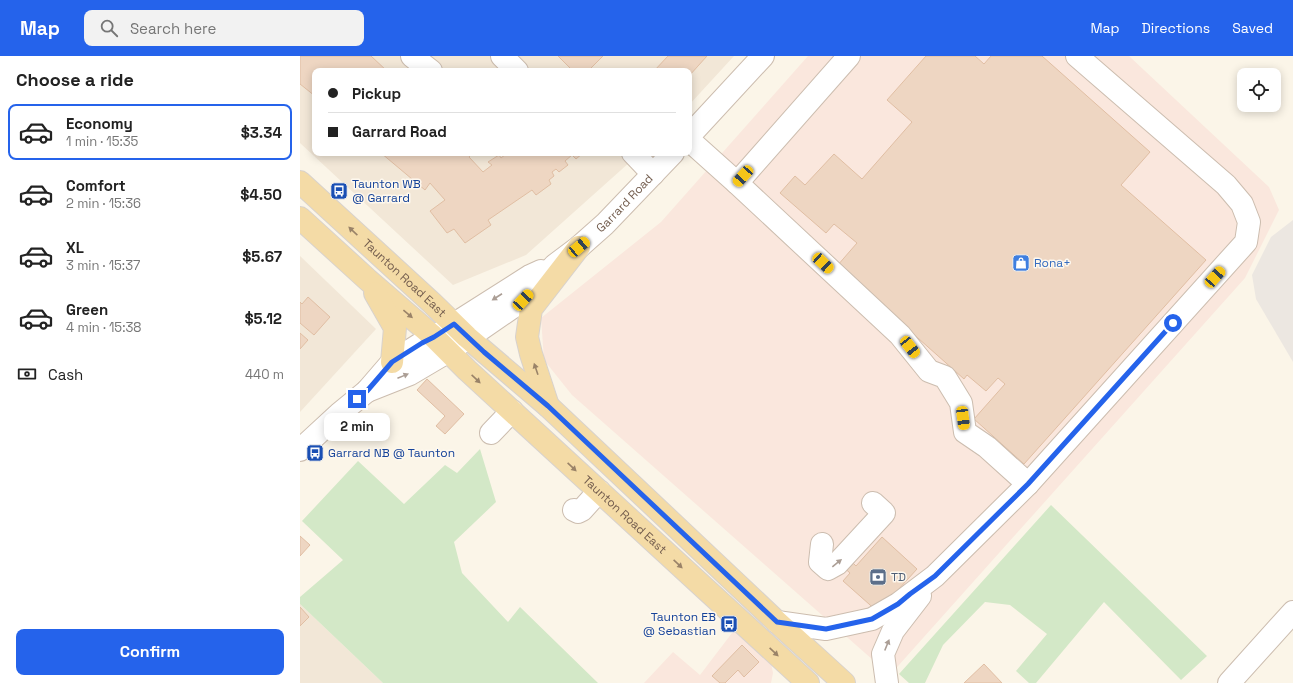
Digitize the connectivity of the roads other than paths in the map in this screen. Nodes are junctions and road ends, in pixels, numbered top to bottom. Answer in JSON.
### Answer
{"nodes":[{"id":1,"x":412,"y":56,"type":"edge"},
{"id":2,"x":502,"y":56,"type":"edge"},
{"id":3,"x":763,"y":56,"type":"edge"},
{"id":4,"x":849,"y":56,"type":"edge"},
{"id":5,"x":1077,"y":56,"type":"edge"},
{"id":6,"x":427,"y":68,"type":"edge"},
{"id":7,"x":514,"y":68,"type":"edge"},
{"id":8,"x":692,"y":133,"type":"edge"},
{"id":9,"x":692,"y":143,"type":"edge"},
{"id":10,"x":636,"y":156,"type":"edge"},
{"id":11,"x":670,"y":156,"type":"edge"},
{"id":12,"x":654,"y":174,"type":"junction"},
{"id":13,"x":300,"y":182,"type":"edge"},
{"id":14,"x":737,"y":183,"type":"junction"},
{"id":15,"x":300,"y":218,"type":"edge"},
{"id":16,"x":579,"y":247,"type":"junction"},
{"id":17,"x":368,"y":280,"type":"junction"},
{"id":18,"x":461,"y":330,"type":"junction"},
{"id":19,"x":441,"y":344,"type":"junction"},
{"id":20,"x":392,"y":362,"type":"junction"},
{"id":21,"x":367,"y":391,"type":"junction"},
{"id":22,"x":548,"y":406,"type":"junction"},
{"id":23,"x":512,"y":411,"type":"junction"},
{"id":24,"x":492,"y":433,"type":"dead end"},
{"id":25,"x":300,"y":450,"type":"edge"},
{"id":26,"x":1028,"y":484,"type":"junction"},
{"id":27,"x":599,"y":491,"type":"junction"},
{"id":28,"x":873,"y":503,"type":"dead end"},
{"id":29,"x":574,"y":510,"type":"dead end"},
{"id":30,"x":822,"y":544,"type":"dead end"},
{"id":31,"x":935,"y":576,"type":"junction"},
{"id":32,"x":1293,"y":612,"type":"edge"},
{"id":33,"x":777,"y":622,"type":"junction"},
{"id":34,"x":818,"y":659,"type":"junction"},
{"id":35,"x":801,"y":681,"type":"edge"},
{"id":36,"x":844,"y":683,"type":"edge"},
{"id":37,"x":887,"y":683,"type":"edge"},
{"id":38,"x":1229,"y":683,"type":"edge"}],
"edges":[{"from":1,"to":6,"type":"street"},
{"from":2,"to":7,"type":"street"},
{"from":3,"to":8,"type":"street"},
{"from":4,"to":14,"type":"street"},
{"from":5,"to":26,"type":"street"},
{"from":9,"to":14,"type":"street"},
{"from":10,"to":12,"type":"street"},
{"from":11,"to":12,"type":"street","name":"Garrard Road"},
{"from":12,"to":16,"type":"street","name":"Garrard Road"},
{"from":18,"to":13,"type":"main road","name":"Taunton Road East","one_way":true},
{"from":14,"to":26,"type":"street"},
{"from":15,"to":17,"type":"main road","name":"Taunton Road East"},
{"from":16,"to":18,"type":"street","name":"Garrard Road"},
{"from":22,"to":16,"type":"main road","one_way":true},
{"from":17,"to":19,"type":"main road","name":"Taunton Road East","one_way":true},
{"from":17,"to":20,"type":"main road"},
{"from":18,"to":19,"type":"street","name":"Garrard Road"},
{"from":18,"to":22,"type":"main road","name":"Taunton Road East"},
{"from":19,"to":20,"type":"street","name":"Garrard Road"},
{"from":21,"to":19,"type":"street","name":"Garrard Road","one_way":true},
{"from":19,"to":23,"type":"main road","name":"Taunton Road East","one_way":true},
{"from":20,"to":21,"type":"street","name":"Garrard Road"},
{"from":21,"to":25,"type":"street","name":"Garrard Road"},
{"from":22,"to":33,"type":"main road","name":"Taunton Road East"},
{"from":23,"to":24,"type":"street"},
{"from":23,"to":27,"type":"main road","name":"Taunton Road East","one_way":true},
{"from":26,"to":31,"type":"street"},
{"from":27,"to":29,"type":"street"},
{"from":27,"to":35,"type":"main road","name":"Taunton Road East","one_way":true},
{"from":30,"to":28,"type":"street","one_way":true},
{"from":31,"to":33,"type":"street"},
{"from":37,"to":31,"type":"street","one_way":true},
{"from":32,"to":38,"type":"street"},
{"from":33,"to":34,"type":"main road","name":"Taunton Road East"},
{"from":34,"to":35,"type":"street"},
{"from":34,"to":36,"type":"main road","name":"Taunton Road East"}]}
